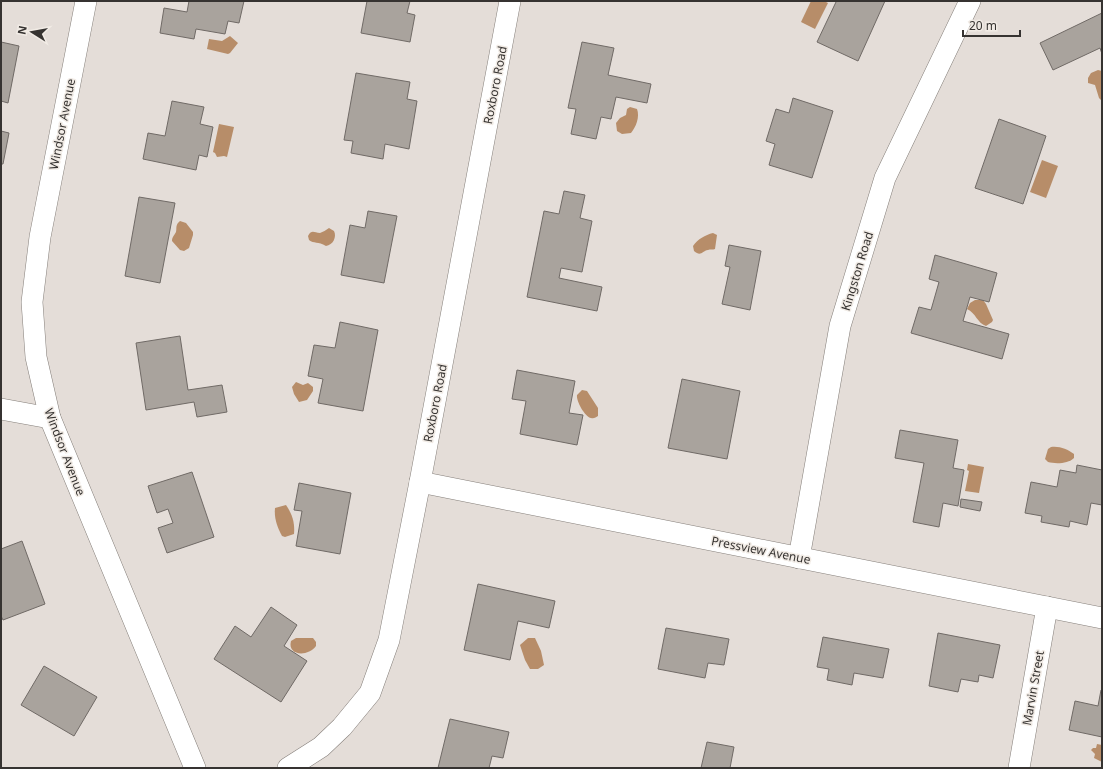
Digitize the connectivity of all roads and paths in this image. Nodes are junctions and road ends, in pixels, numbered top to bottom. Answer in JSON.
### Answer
{"nodes":[{"id":1,"x":86,"y":1,"type":"edge"},
{"id":2,"x":510,"y":1,"type":"edge"},
{"id":3,"x":970,"y":1,"type":"edge"},
{"id":4,"x":1,"y":409,"type":"edge"},
{"id":5,"x":50,"y":418,"type":"junction"},
{"id":6,"x":420,"y":482,"type":"junction"},
{"id":7,"x":799,"y":558,"type":"junction"},
{"id":8,"x":1047,"y":607,"type":"junction"},
{"id":9,"x":1102,"y":618,"type":"edge"},
{"id":10,"x":195,"y":768,"type":"edge"},
{"id":11,"x":288,"y":768,"type":"edge"},
{"id":12,"x":1019,"y":768,"type":"edge"}],
"edges":[{"from":1,"to":5,"type":"street","name":"Windsor Avenue"},
{"from":2,"to":6,"type":"street","name":"Roxboro Road"},
{"from":3,"to":7,"type":"street","name":"Kingston Road"},
{"from":4,"to":5,"type":"street"},
{"from":5,"to":10,"type":"street","name":"Windsor Avenue"},
{"from":6,"to":7,"type":"street","name":"Pressview Avenue"},
{"from":6,"to":11,"type":"street","name":"Roxboro Road"},
{"from":7,"to":8,"type":"street","name":"Pressview Avenue"},
{"from":8,"to":9,"type":"street","name":"Pressview Avenue"},
{"from":8,"to":12,"type":"street","name":"Marvin Street"}]}
